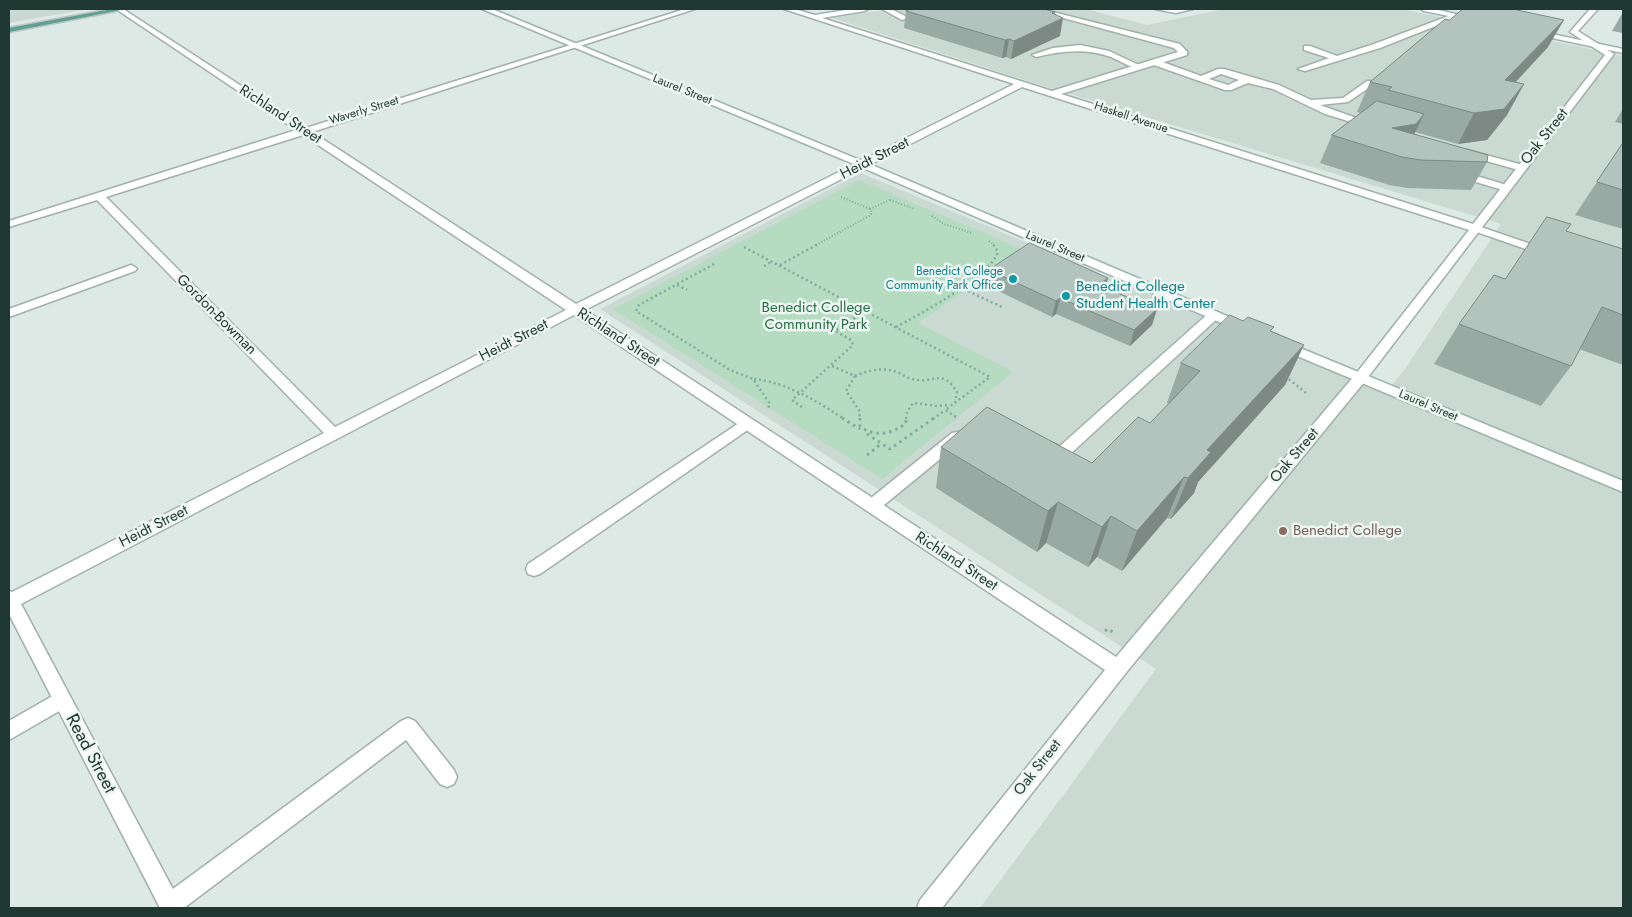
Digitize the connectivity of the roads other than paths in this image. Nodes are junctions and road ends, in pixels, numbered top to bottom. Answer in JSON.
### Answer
{"nodes":[{"id":1,"x":121,"y":9,"type":"edge"},
{"id":2,"x":486,"y":9,"type":"edge"},
{"id":3,"x":692,"y":9,"type":"edge"},
{"id":4,"x":787,"y":9,"type":"edge"},
{"id":5,"x":866,"y":9,"type":"edge"},
{"id":6,"x":886,"y":9,"type":"edge"},
{"id":7,"x":1034,"y":9,"type":"edge"},
{"id":8,"x":1159,"y":9,"type":"edge"},
{"id":9,"x":1189,"y":9,"type":"edge"},
{"id":10,"x":1424,"y":9,"type":"edge"},
{"id":11,"x":1594,"y":9,"type":"edge"},
{"id":12,"x":1457,"y":16,"type":"junction"},
{"id":13,"x":815,"y":17,"type":"junction"},
{"id":14,"x":905,"y":18,"type":"dead end"},
{"id":15,"x":1484,"y":22,"type":"edge"},
{"id":16,"x":9,"y":30,"type":"edge"},
{"id":17,"x":1530,"y":31,"type":"edge"},
{"id":18,"x":1594,"y":44,"type":"junction"},
{"id":19,"x":576,"y":46,"type":"junction"},
{"id":20,"x":1307,"y":48,"type":"dead end"},
{"id":21,"x":1623,"y":51,"type":"edge"},
{"id":22,"x":1036,"y":55,"type":"dead end"},
{"id":23,"x":1336,"y":58,"type":"junction"},
{"id":24,"x":1154,"y":62,"type":"junction"},
{"id":25,"x":1139,"y":67,"type":"junction"},
{"id":26,"x":1302,"y":69,"type":"dead end"},
{"id":27,"x":1201,"y":80,"type":"junction"},
{"id":28,"x":1247,"y":80,"type":"junction"},
{"id":29,"x":1370,"y":83,"type":"edge"},
{"id":30,"x":1021,"y":84,"type":"junction"},
{"id":31,"x":1054,"y":93,"type":"junction"},
{"id":32,"x":1309,"y":103,"type":"junction"},
{"id":33,"x":1385,"y":129,"type":"edge"},
{"id":34,"x":303,"y":130,"type":"junction"},
{"id":35,"x":1456,"y":150,"type":"edge"},
{"id":36,"x":864,"y":165,"type":"junction"},
{"id":37,"x":1522,"y":168,"type":"junction"},
{"id":38,"x":1452,"y":172,"type":"edge"},
{"id":39,"x":1506,"y":188,"type":"junction"},
{"id":40,"x":99,"y":196,"type":"junction"},
{"id":41,"x":9,"y":224,"type":"edge"},
{"id":42,"x":1477,"y":225,"type":"junction"},
{"id":43,"x":1559,"y":254,"type":"edge"},
{"id":44,"x":131,"y":269,"type":"dead end"},
{"id":45,"x":575,"y":310,"type":"junction"},
{"id":46,"x":9,"y":313,"type":"edge"},
{"id":47,"x":1214,"y":315,"type":"junction"},
{"id":48,"x":1258,"y":334,"type":"edge"},
{"id":49,"x":1276,"y":342,"type":"edge"},
{"id":50,"x":1360,"y":378,"type":"junction"},
{"id":51,"x":747,"y":424,"type":"junction"},
{"id":52,"x":964,"y":425,"type":"edge"},
{"id":53,"x":333,"y":434,"type":"junction"},
{"id":54,"x":1037,"y":440,"type":"edge"},
{"id":55,"x":1623,"y":487,"type":"edge"},
{"id":56,"x":872,"y":506,"type":"junction"},
{"id":57,"x":534,"y":569,"type":"dead end"},
{"id":58,"x":9,"y":600,"type":"edge"},
{"id":59,"x":1118,"y":668,"type":"junction"},
{"id":60,"x":61,"y":700,"type":"junction"},
{"id":61,"x":9,"y":731,"type":"edge"},
{"id":62,"x":447,"y":777,"type":"dead end"},
{"id":63,"x":171,"y":907,"type":"edge"},
{"id":64,"x":928,"y":908,"type":"edge"}],
"edges":[{"from":1,"to":16,"type":"main road"},
{"from":1,"to":34,"type":"street","name":"Richland Street"},
{"from":2,"to":19,"type":"street","name":"Laurel Street"},
{"from":3,"to":19,"type":"street","name":"Waverly Street"},
{"from":4,"to":13,"type":"street","name":"Haskell Avenue"},
{"from":5,"to":13,"type":"street"},
{"from":6,"to":14,"type":"street"},
{"from":7,"to":24,"type":"street"},
{"from":8,"to":9,"type":"street"},
{"from":10,"to":12,"type":"street"},
{"from":11,"to":18,"type":"street","name":"Oak Street"},
{"from":12,"to":15,"type":"street"},
{"from":12,"to":23,"type":"street"},
{"from":13,"to":30,"type":"street","name":"Haskell Avenue"},
{"from":17,"to":18,"type":"street"},
{"from":18,"to":21,"type":"street"},
{"from":18,"to":37,"type":"street","name":"Oak Street"},
{"from":19,"to":34,"type":"street","name":"Waverly Street"},
{"from":19,"to":36,"type":"street","name":"Laurel Street"},
{"from":20,"to":23,"type":"street"},
{"from":22,"to":25,"type":"street"},
{"from":23,"to":26,"type":"street"},
{"from":24,"to":25,"type":"street"},
{"from":24,"to":27,"type":"street"},
{"from":25,"to":31,"type":"street"},
{"from":27,"to":28,"type":"street"},
{"from":27,"to":28,"type":"street"},
{"from":28,"to":32,"type":"street"},
{"from":29,"to":32,"type":"street"},
{"from":30,"to":31,"type":"street","name":"Haskell Avenue"},
{"from":30,"to":36,"type":"street","name":"Heidt Street"},
{"from":31,"to":42,"type":"street","name":"Haskell Avenue"},
{"from":32,"to":33,"type":"street"},
{"from":34,"to":40,"type":"street","name":"Waverly Street"},
{"from":34,"to":45,"type":"street","name":"Richland Street"},
{"from":35,"to":37,"type":"street"},
{"from":36,"to":45,"type":"street","name":"Heidt Street"},
{"from":36,"to":47,"type":"street","name":"Laurel Street"},
{"from":37,"to":39,"type":"street","name":"Oak Street"},
{"from":38,"to":39,"type":"street"},
{"from":39,"to":42,"type":"street","name":"Oak Street"},
{"from":40,"to":41,"type":"street","name":"Waverly Street"},
{"from":40,"to":53,"type":"street","name":"Gordon-Bowman"},
{"from":42,"to":43,"type":"street","name":"Haskell Avenue"},
{"from":42,"to":50,"type":"street","name":"Oak Street"},
{"from":44,"to":46,"type":"street"},
{"from":45,"to":51,"type":"street","name":"Richland Street"},
{"from":45,"to":53,"type":"street","name":"Heidt Street"},
{"from":47,"to":48,"type":"street","name":"Laurel Street"},
{"from":47,"to":54,"type":"street"},
{"from":49,"to":50,"type":"street","name":"Laurel Street"},
{"from":50,"to":55,"type":"street","name":"Laurel Street"},
{"from":50,"to":59,"type":"street","name":"Oak Street"},
{"from":51,"to":56,"type":"street","name":"Richland Street"},
{"from":51,"to":57,"type":"street"},
{"from":52,"to":56,"type":"street"},
{"from":53,"to":58,"type":"street","name":"Heidt Street"},
{"from":56,"to":59,"type":"street","name":"Richland Street"},
{"from":58,"to":60,"type":"street","name":"Read Street"},
{"from":59,"to":64,"type":"street","name":"Oak Street"},
{"from":60,"to":61,"type":"street"},
{"from":60,"to":63,"type":"street","name":"Read Street"},
{"from":62,"to":63,"type":"street"}]}
